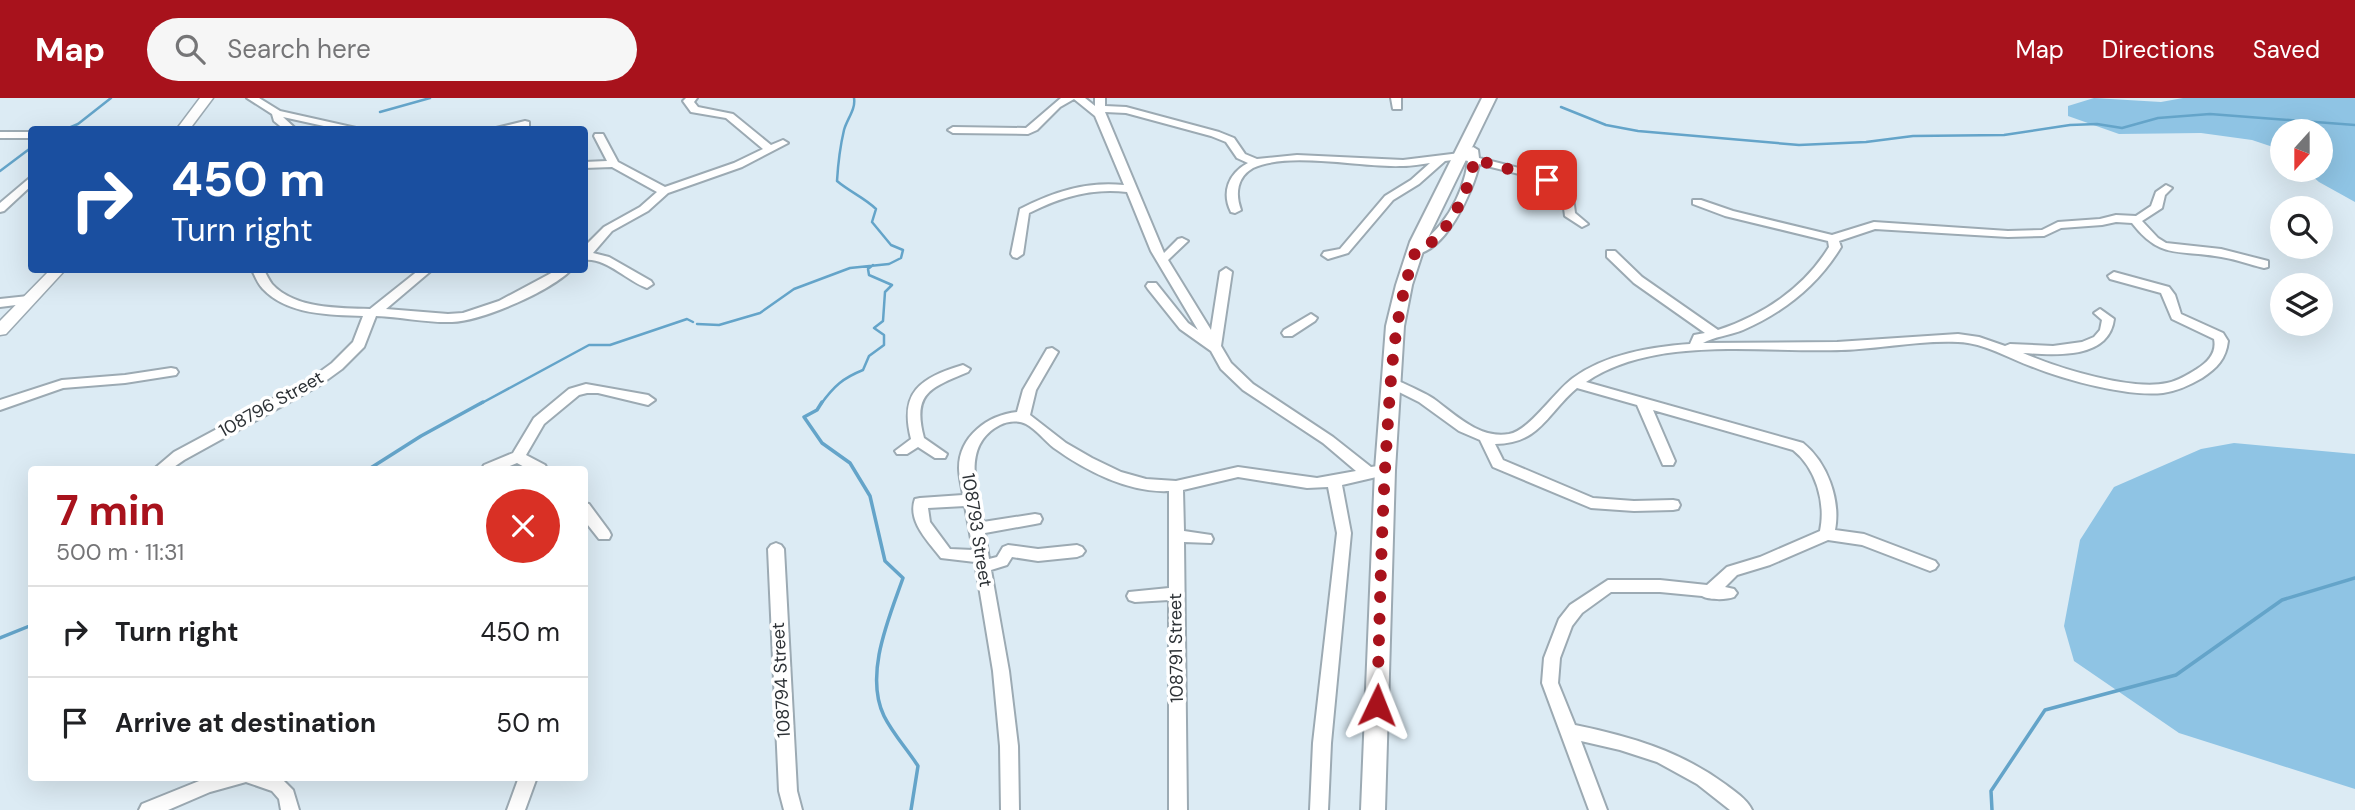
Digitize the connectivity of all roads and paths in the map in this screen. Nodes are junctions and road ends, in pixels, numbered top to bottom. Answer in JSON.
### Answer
{"nodes":[{"id":1,"x":207,"y":98,"type":"edge"},
{"id":2,"x":252,"y":98,"type":"edge"},
{"id":3,"x":692,"y":98,"type":"edge"},
{"id":4,"x":1070,"y":98,"type":"edge"},
{"id":5,"x":1079,"y":98,"type":"edge"},
{"id":6,"x":1489,"y":98,"type":"edge"},
{"id":7,"x":1100,"y":107,"type":"edge"},
{"id":8,"x":277,"y":113,"type":"junction"},
{"id":9,"x":525,"y":124,"type":"dead end"},
{"id":10,"x":186,"y":126,"type":"edge"},
{"id":11,"x":287,"y":126,"type":"edge"},
{"id":12,"x":340,"y":126,"type":"edge"},
{"id":13,"x":514,"y":126,"type":"edge"},
{"id":14,"x":953,"y":130,"type":"dead end"},
{"id":15,"x":0,"y":135,"type":"edge"},
{"id":16,"x":28,"y":135,"type":"edge"},
{"id":17,"x":599,"y":136,"type":"dead end"},
{"id":18,"x":783,"y":143,"type":"dead end"},
{"id":19,"x":769,"y":148,"type":"junction"},
{"id":20,"x":1461,"y":154,"type":"junction"},
{"id":21,"x":1266,"y":161,"type":"junction"},
{"id":22,"x":614,"y":164,"type":"junction"},
{"id":23,"x":588,"y":165,"type":"edge"},
{"id":24,"x":28,"y":183,"type":"edge"},
{"id":25,"x":2166,"y":188,"type":"dead end"},
{"id":26,"x":1130,"y":189,"type":"junction"},
{"id":27,"x":664,"y":191,"type":"junction"},
{"id":28,"x":1698,"y":202,"type":"dead end"},
{"id":29,"x":0,"y":209,"type":"edge"},
{"id":30,"x":1235,"y":210,"type":"dead end"},
{"id":31,"x":2136,"y":221,"type":"junction"},
{"id":32,"x":1582,"y":224,"type":"dead end"},
{"id":33,"x":1833,"y":239,"type":"junction"},
{"id":34,"x":1182,"y":241,"type":"dead end"},
{"id":35,"x":588,"y":252,"type":"edge"},
{"id":36,"x":1017,"y":254,"type":"dead end"},
{"id":37,"x":1611,"y":254,"type":"dead end"},
{"id":38,"x":1328,"y":255,"type":"dead end"},
{"id":39,"x":588,"y":256,"type":"edge"},
{"id":40,"x":1162,"y":259,"type":"junction"},
{"id":41,"x":2264,"y":264,"type":"dead end"},
{"id":42,"x":1226,"y":272,"type":"dead end"},
{"id":43,"x":55,"y":273,"type":"edge"},
{"id":44,"x":259,"y":273,"type":"edge"},
{"id":45,"x":422,"y":273,"type":"edge"},
{"id":46,"x":560,"y":273,"type":"edge"},
{"id":47,"x":2114,"y":276,"type":"dead end"},
{"id":48,"x":647,"y":284,"type":"dead end"},
{"id":49,"x":1152,"y":286,"type":"dead end"},
{"id":50,"x":29,"y":300,"type":"junction"},
{"id":51,"x":0,"y":303,"type":"edge"},
{"id":52,"x":2100,"y":313,"type":"dead end"},
{"id":53,"x":370,"y":315,"type":"junction"},
{"id":54,"x":1311,"y":318,"type":"dead end"},
{"id":55,"x":0,"y":331,"type":"edge"},
{"id":56,"x":1288,"y":333,"type":"dead end"},
{"id":57,"x":1717,"y":335,"type":"junction"},
{"id":58,"x":1214,"y":348,"type":"junction"},
{"id":59,"x":1695,"y":348,"type":"junction"},
{"id":60,"x":2004,"y":348,"type":"junction"},
{"id":61,"x":1052,"y":352,"type":"dead end"},
{"id":62,"x":963,"y":369,"type":"dead end"},
{"id":63,"x":171,"y":372,"type":"dead end"},
{"id":64,"x":1390,"y":382,"type":"junction"},
{"id":65,"x":1575,"y":383,"type":"junction"},
{"id":66,"x":648,"y":400,"type":"dead end"},
{"id":67,"x":1643,"y":403,"type":"junction"},
{"id":68,"x":0,"y":405,"type":"edge"},
{"id":69,"x":1023,"y":417,"type":"junction"},
{"id":70,"x":1485,"y":437,"type":"junction"},
{"id":71,"x":918,"y":441,"type":"junction"},
{"id":72,"x":902,"y":450,"type":"dead end"},
{"id":73,"x":940,"y":454,"type":"dead end"},
{"id":74,"x":518,"y":457,"type":"junction"},
{"id":75,"x":1668,"y":461,"type":"dead end"},
{"id":76,"x":165,"y":466,"type":"edge"},
{"id":77,"x":496,"y":466,"type":"edge"},
{"id":78,"x":534,"y":466,"type":"edge"},
{"id":79,"x":1375,"y":471,"type":"junction"},
{"id":80,"x":1334,"y":481,"type":"junction"},
{"id":81,"x":1176,"y":486,"type":"junction"},
{"id":82,"x":971,"y":500,"type":"junction"},
{"id":83,"x":1673,"y":505,"type":"dead end"},
{"id":84,"x":588,"y":514,"type":"edge"},
{"id":85,"x":1035,"y":519,"type":"dead end"},
{"id":86,"x":976,"y":528,"type":"junction"},
{"id":87,"x":1827,"y":534,"type":"junction"},
{"id":88,"x":604,"y":536,"type":"dead end"},
{"id":89,"x":1175,"y":536,"type":"junction"},
{"id":90,"x":1206,"y":539,"type":"dead end"},
{"id":91,"x":776,"y":549,"type":"dead end"},
{"id":92,"x":1077,"y":551,"type":"dead end"},
{"id":93,"x":982,"y":561,"type":"junction"},
{"id":94,"x":1930,"y":565,"type":"dead end"},
{"id":95,"x":1708,"y":593,"type":"junction"},
{"id":96,"x":1729,"y":593,"type":"dead end"},
{"id":97,"x":1175,"y":594,"type":"junction"},
{"id":98,"x":1135,"y":596,"type":"dead end"},
{"id":99,"x":1570,"y":732,"type":"junction"},
{"id":100,"x":224,"y":781,"type":"edge"},
{"id":101,"x":270,"y":781,"type":"edge"},
{"id":102,"x":527,"y":781,"type":"edge"},
{"id":103,"x":148,"y":810,"type":"edge"},
{"id":104,"x":290,"y":810,"type":"edge"},
{"id":105,"x":516,"y":810,"type":"edge"},
{"id":106,"x":793,"y":810,"type":"edge"},
{"id":107,"x":1010,"y":810,"type":"edge"},
{"id":108,"x":1178,"y":810,"type":"edge"},
{"id":109,"x":1319,"y":810,"type":"edge"},
{"id":110,"x":1373,"y":810,"type":"edge"},
{"id":111,"x":1598,"y":810,"type":"edge"},
{"id":112,"x":1743,"y":810,"type":"edge"}],
"edges":[{"from":1,"to":10,"type":"street"},
{"from":2,"to":8,"type":"street"},
{"from":3,"to":19,"type":"street"},
{"from":4,"to":14,"type":"street"},
{"from":5,"to":7,"type":"street"},
{"from":6,"to":20,"type":"main road"},
{"from":7,"to":21,"type":"street"},
{"from":7,"to":26,"type":"street"},
{"from":8,"to":11,"type":"street"},
{"from":8,"to":12,"type":"street"},
{"from":9,"to":13,"type":"street"},
{"from":15,"to":16,"type":"street"},
{"from":17,"to":22,"type":"street"},
{"from":18,"to":19,"type":"street"},
{"from":19,"to":27,"type":"street"},
{"from":20,"to":21,"type":"street"},
{"from":20,"to":32,"type":"street"},
{"from":20,"to":38,"type":"street"},
{"from":20,"to":64,"type":"main road"},
{"from":21,"to":30,"type":"street"},
{"from":22,"to":23,"type":"street"},
{"from":22,"to":27,"type":"street"},
{"from":24,"to":29,"type":"street"},
{"from":25,"to":31,"type":"street"},
{"from":26,"to":36,"type":"street"},
{"from":26,"to":40,"type":"street"},
{"from":27,"to":35,"type":"street"},
{"from":28,"to":33,"type":"street"},
{"from":31,"to":33,"type":"street"},
{"from":31,"to":41,"type":"street"},
{"from":33,"to":57,"type":"street"},
{"from":34,"to":40,"type":"street"},
{"from":37,"to":57,"type":"street"},
{"from":39,"to":48,"type":"street"},
{"from":40,"to":58,"type":"street"},
{"from":42,"to":58,"type":"street"},
{"from":43,"to":50,"type":"street"},
{"from":44,"to":53,"type":"street"},
{"from":45,"to":53,"type":"street","name":"108796 Street"},
{"from":46,"to":53,"type":"street"},
{"from":47,"to":60,"type":"street"},
{"from":49,"to":58,"type":"street"},
{"from":50,"to":51,"type":"street"},
{"from":50,"to":55,"type":"street"},
{"from":52,"to":60,"type":"street"},
{"from":53,"to":76,"type":"street","name":"108796 Street"},
{"from":54,"to":56,"type":"street"},
{"from":57,"to":59,"type":"street"},
{"from":58,"to":79,"type":"street"},
{"from":59,"to":60,"type":"street"},
{"from":59,"to":65,"type":"street"},
{"from":61,"to":69,"type":"street"},
{"from":62,"to":71,"type":"street"},
{"from":63,"to":68,"type":"street"},
{"from":64,"to":70,"type":"street"},
{"from":64,"to":79,"type":"main road"},
{"from":65,"to":67,"type":"street"},
{"from":65,"to":70,"type":"street"},
{"from":66,"to":74,"type":"street"},
{"from":67,"to":75,"type":"street"},
{"from":67,"to":87,"type":"street"},
{"from":69,"to":81,"type":"street"},
{"from":69,"to":82,"type":"street","name":"108793 Street"},
{"from":70,"to":83,"type":"street"},
{"from":71,"to":72,"type":"street"},
{"from":71,"to":73,"type":"street"},
{"from":74,"to":77,"type":"street"},
{"from":74,"to":78,"type":"street"},
{"from":79,"to":80,"type":"street"},
{"from":79,"to":110,"type":"main road"},
{"from":80,"to":81,"type":"street"},
{"from":80,"to":109,"type":"street"},
{"from":81,"to":89,"type":"street","name":"108791 Street"},
{"from":82,"to":86,"type":"street","name":"108793 Street"},
{"from":82,"to":93,"type":"street"},
{"from":84,"to":88,"type":"street"},
{"from":85,"to":86,"type":"street"},
{"from":86,"to":93,"type":"street","name":"108793 Street"},
{"from":87,"to":94,"type":"street"},
{"from":87,"to":95,"type":"street"},
{"from":89,"to":90,"type":"street"},
{"from":89,"to":97,"type":"street","name":"108791 Street"},
{"from":91,"to":106,"type":"street","name":"108794 Street"},
{"from":92,"to":93,"type":"street"},
{"from":93,"to":107,"type":"street","name":"108793 Street"},
{"from":95,"to":96,"type":"street"},
{"from":95,"to":99,"type":"street"},
{"from":97,"to":98,"type":"street"},
{"from":97,"to":108,"type":"street","name":"108791 Street"},
{"from":99,"to":111,"type":"street"},
{"from":99,"to":112,"type":"street"},
{"from":100,"to":103,"type":"street"},
{"from":101,"to":104,"type":"street"},
{"from":102,"to":105,"type":"street"}]}
